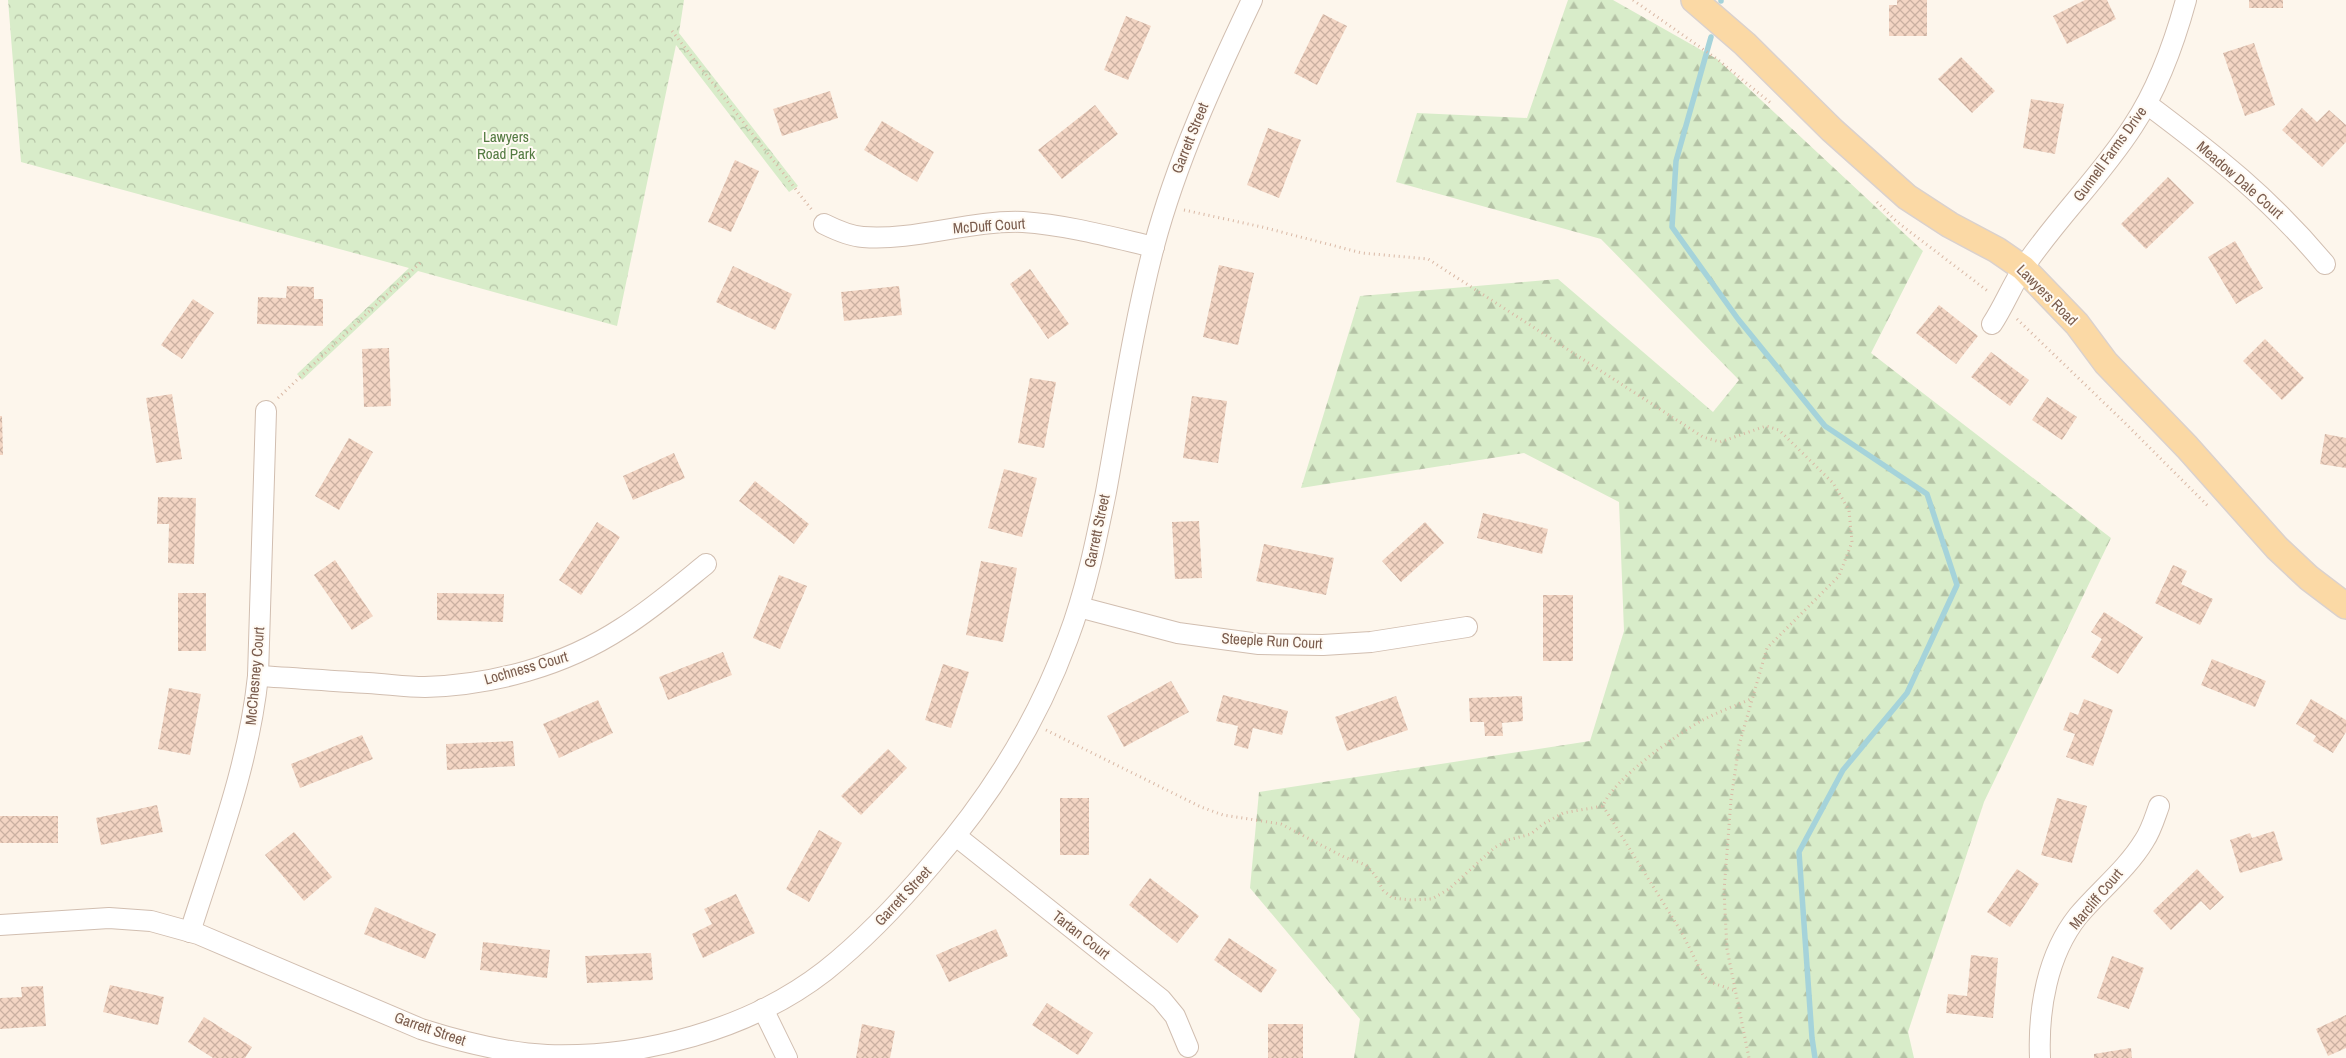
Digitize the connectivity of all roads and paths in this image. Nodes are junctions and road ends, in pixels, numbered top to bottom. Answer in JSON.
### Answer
{"nodes":[{"id":1,"x":1252,"y":0,"type":"edge"},
{"id":2,"x":1694,"y":0,"type":"edge"},
{"id":3,"x":2186,"y":0,"type":"edge"},
{"id":4,"x":672,"y":30,"type":"dead end"},
{"id":5,"x":2147,"y":104,"type":"junction"},
{"id":6,"x":1166,"y":205,"type":"junction"},
{"id":7,"x":824,"y":224,"type":"joint"},
{"id":8,"x":1154,"y":247,"type":"junction"},
{"id":9,"x":421,"y":262,"type":"dead end"},
{"id":10,"x":2325,"y":264,"type":"dead end"},
{"id":11,"x":2023,"y":268,"type":"junction"},
{"id":12,"x":1992,"y":324,"type":"dead end"},
{"id":13,"x":266,"y":411,"type":"joint"},
{"id":14,"x":706,"y":564,"type":"dead end"},
{"id":15,"x":2346,"y":606,"type":"edge"},
{"id":16,"x":1079,"y":607,"type":"junction"},
{"id":17,"x":1466,"y":627,"type":"dead end"},
{"id":18,"x":258,"y":676,"type":"junction"},
{"id":19,"x":1752,"y":699,"type":"junction"},
{"id":20,"x":1031,"y":723,"type":"junction"},
{"id":21,"x":1603,"y":806,"type":"junction"},
{"id":22,"x":2160,"y":806,"type":"dead end"},
{"id":23,"x":956,"y":836,"type":"junction"},
{"id":24,"x":0,"y":925,"type":"edge"},
{"id":25,"x":190,"y":932,"type":"junction"},
{"id":26,"x":1736,"y":991,"type":"junction"},
{"id":27,"x":763,"y":1009,"type":"junction"},
{"id":28,"x":1188,"y":1046,"type":"dead end"},
{"id":29,"x":787,"y":1058,"type":"edge"},
{"id":30,"x":1748,"y":1058,"type":"edge"},
{"id":31,"x":2040,"y":1058,"type":"edge"}],
"edges":[{"from":1,"to":6,"type":"street","name":"Garrett Street"},
{"from":2,"to":11,"type":"main road","name":"Lawyers Road"},
{"from":3,"to":5,"type":"street","name":"Gunnell Farms Drive"},
{"from":4,"to":7,"type":"path"},
{"from":5,"to":10,"type":"street","name":"Meadow Dale Court"},
{"from":5,"to":11,"type":"street","name":"Gunnell Farms Drive"},
{"from":6,"to":8,"type":"street","name":"Garrett Street"},
{"from":6,"to":19,"type":"path"},
{"from":7,"to":8,"type":"street","name":"McDuff Court"},
{"from":8,"to":16,"type":"street","name":"Garrett Street"},
{"from":9,"to":13,"type":"path"},
{"from":11,"to":12,"type":"street","name":"Gunnell Farms Drive"},
{"from":11,"to":15,"type":"main road","name":"Lawyers Road"},
{"from":13,"to":18,"type":"street","name":"McChesney Court"},
{"from":14,"to":18,"type":"street","name":"Lochness Court"},
{"from":16,"to":17,"type":"street","name":"Steeple Run Court"},
{"from":16,"to":20,"type":"street","name":"Garrett Street"},
{"from":18,"to":25,"type":"street","name":"McChesney Court"},
{"from":19,"to":21,"type":"path"},
{"from":19,"to":26,"type":"path"},
{"from":20,"to":21,"type":"path"},
{"from":20,"to":23,"type":"street","name":"Garrett Street"},
{"from":21,"to":26,"type":"path"},
{"from":22,"to":31,"type":"street","name":"Marcliff Court"},
{"from":23,"to":27,"type":"street","name":"Garrett Street"},
{"from":23,"to":28,"type":"street","name":"Tartan Court"},
{"from":24,"to":25,"type":"street","name":"Garrett Street"},
{"from":25,"to":27,"type":"street","name":"Garrett Street"},
{"from":26,"to":30,"type":"path"},
{"from":27,"to":29,"type":"street"}]}
